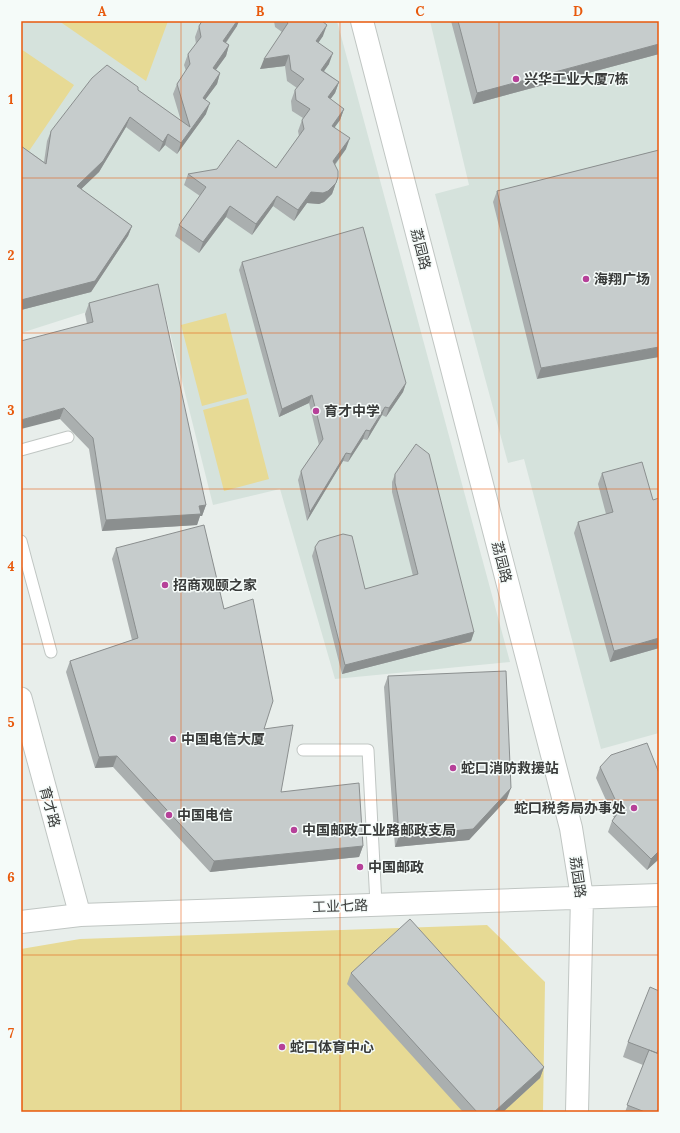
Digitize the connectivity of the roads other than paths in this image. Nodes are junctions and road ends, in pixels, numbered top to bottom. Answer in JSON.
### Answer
{"nodes":[{"id":1,"x":362,"y":21,"type":"edge"},
{"id":2,"x":68,"y":437,"type":"dead end"},
{"id":3,"x":21,"y":450,"type":"edge"},
{"id":4,"x":21,"y":541,"type":"edge"},
{"id":5,"x":23,"y":560,"type":"edge"},
{"id":6,"x":51,"y":652,"type":"dead end"},
{"id":7,"x":21,"y":698,"type":"edge"},
{"id":8,"x":303,"y":750,"type":"dead end"},
{"id":9,"x":659,"y":895,"type":"edge"},
{"id":10,"x":582,"y":897,"type":"junction"},
{"id":11,"x":376,"y":904,"type":"junction"},
{"id":12,"x":80,"y":914,"type":"junction"},
{"id":13,"x":21,"y":922,"type":"edge"},
{"id":14,"x":577,"y":1112,"type":"edge"}],
"edges":[{"from":1,"to":10,"type":"street","name":"荔园路"},
{"from":2,"to":3,"type":"lane"},
{"from":4,"to":5,"type":"lane"},
{"from":5,"to":6,"type":"lane"},
{"from":7,"to":12,"type":"street","name":"育才路"},
{"from":8,"to":11,"type":"lane"},
{"from":9,"to":10,"type":"street","name":"工业七路"},
{"from":10,"to":11,"type":"street","name":"工业七路"},
{"from":10,"to":14,"type":"street","name":"荔园路"},
{"from":11,"to":12,"type":"street","name":"工业七路"},
{"from":12,"to":13,"type":"street","name":"工业七路"}]}
